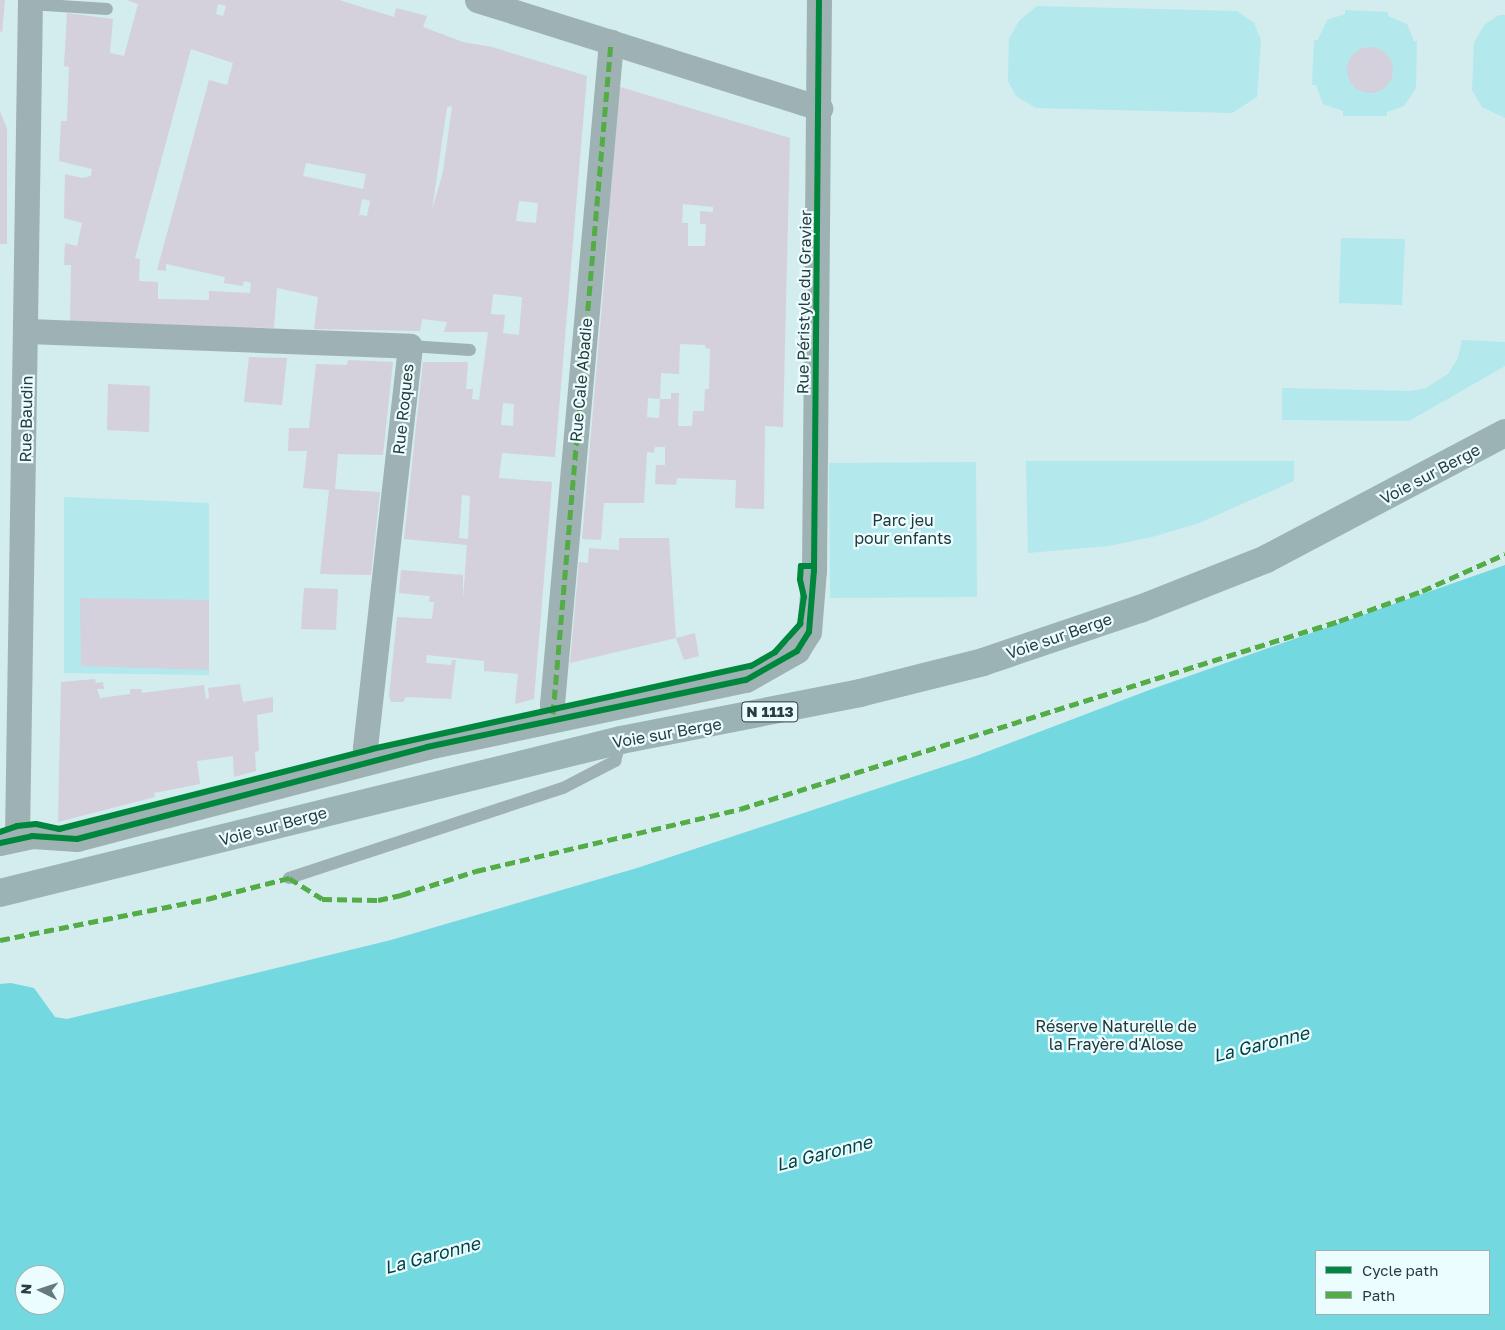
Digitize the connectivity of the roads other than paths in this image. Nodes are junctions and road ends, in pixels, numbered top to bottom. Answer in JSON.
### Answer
{"nodes":[{"id":1,"x":477,"y":0,"type":"edge"},
{"id":2,"x":819,"y":0,"type":"edge"},
{"id":3,"x":30,"y":2,"type":"edge"},
{"id":4,"x":107,"y":9,"type":"dead end"},
{"id":5,"x":611,"y":42,"type":"junction"},
{"id":6,"x":820,"y":108,"type":"junction"},
{"id":7,"x":28,"y":331,"type":"junction"},
{"id":8,"x":410,"y":346,"type":"junction"},
{"id":9,"x":470,"y":350,"type":"dead end"},
{"id":10,"x":1505,"y":433,"type":"edge"},
{"id":11,"x":11,"y":554,"type":"edge"},
{"id":12,"x":554,"y":719,"type":"junction"},
{"id":13,"x":621,"y":740,"type":"junction"},
{"id":14,"x":367,"y":762,"type":"junction"},
{"id":15,"x":9,"y":840,"type":"edge"},
{"id":16,"x":289,"y":878,"type":"dead end"},
{"id":17,"x":0,"y":893,"type":"edge"}],
"edges":[{"from":1,"to":5,"type":"street"},
{"from":2,"to":6,"type":"street","name":"Rue Péristyle du Gravier"},
{"from":3,"to":4,"type":"lane"},
{"from":3,"to":7,"type":"street","name":"Rue Baudin"},
{"from":5,"to":6,"type":"street"},
{"from":5,"to":12,"type":"street","name":"Rue Cale Abadie"},
{"from":6,"to":12,"type":"street","name":"Rue Péristyle du Gravier"},
{"from":7,"to":8,"type":"street","name":"Rue Roques"},
{"from":7,"to":11,"type":"street","name":"Rue Baudin"},
{"from":8,"to":9,"type":"lane"},
{"from":8,"to":14,"type":"street","name":"Rue Roques"},
{"from":10,"to":13,"type":"main road","name":"Voie sur Berge","number":"N 1113"},
{"from":11,"to":15,"type":"street","name":"Rue Baudin"},
{"from":12,"to":14,"type":"street","name":"Rue Péristyle du Gravier"},
{"from":13,"to":16,"type":"lane"},
{"from":13,"to":17,"type":"main road","name":"Voie sur Berge","number":"N 1113"},
{"from":14,"to":15,"type":"street","name":"Rue Péristyle du Gravier"}]}
